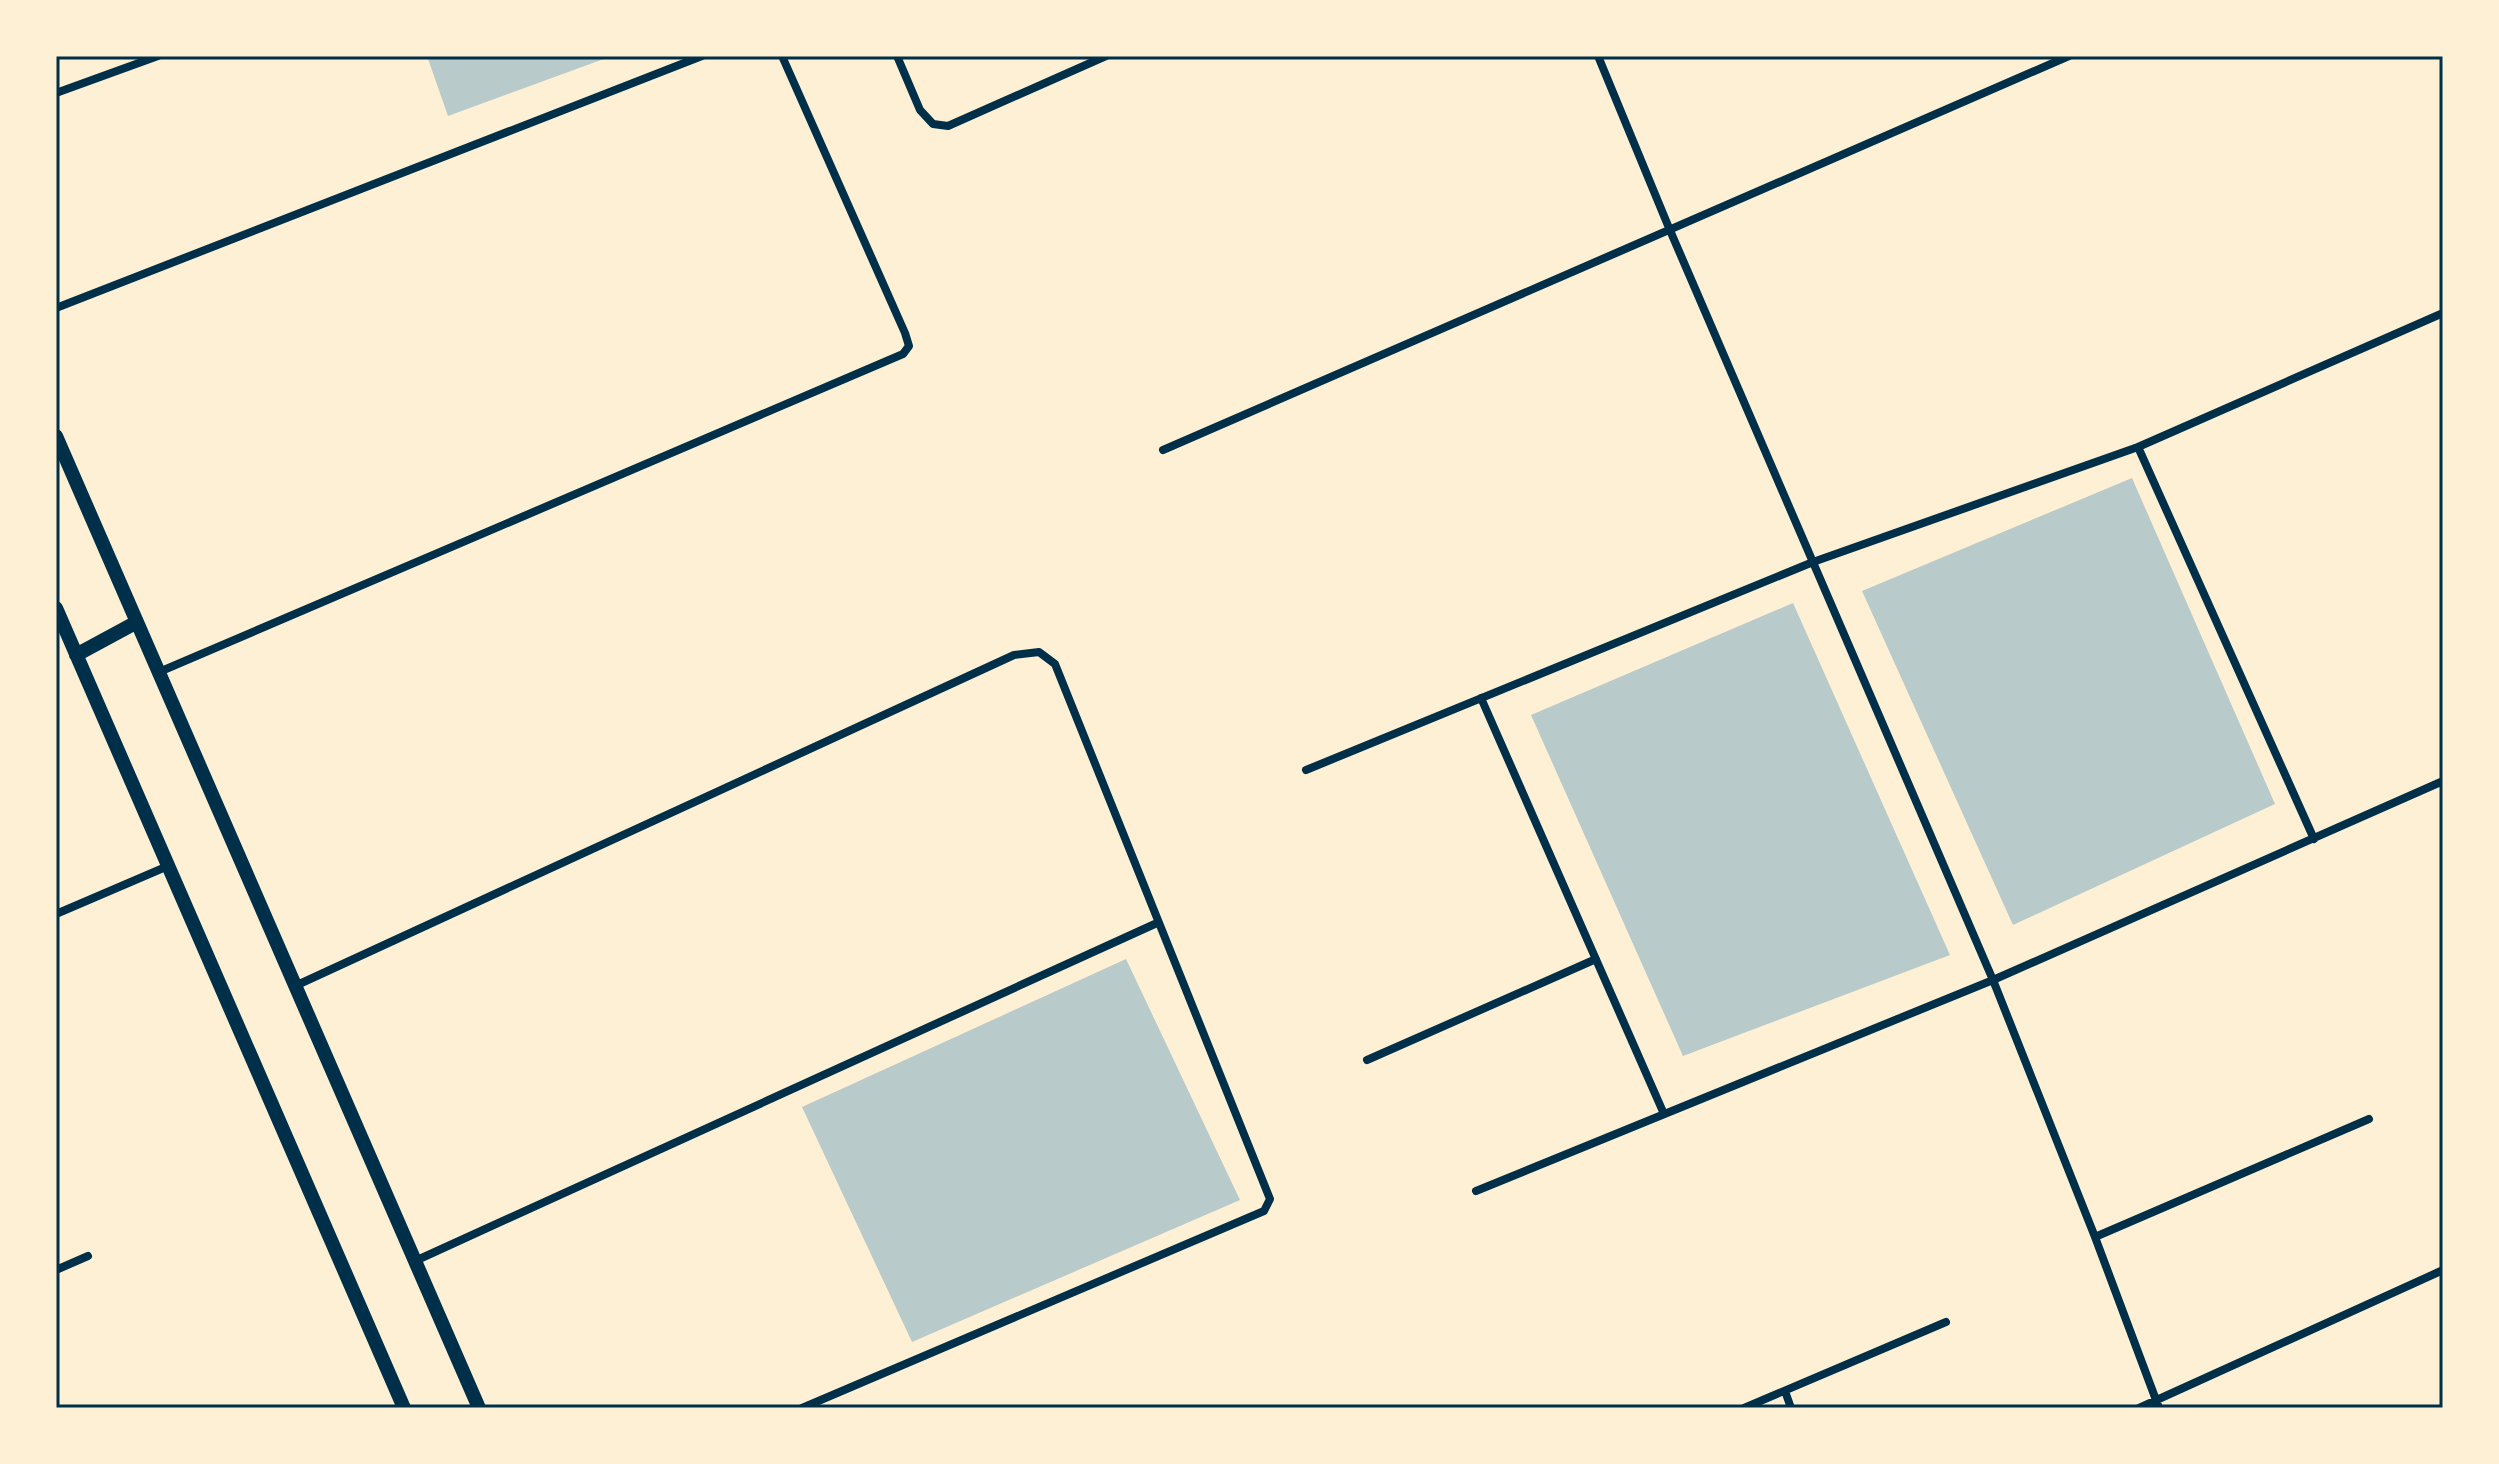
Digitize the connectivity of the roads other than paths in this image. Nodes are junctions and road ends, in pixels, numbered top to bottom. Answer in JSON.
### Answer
{"nodes":[{"id":1,"x":158,"y":56,"type":"edge"},
{"id":2,"x":702,"y":56,"type":"edge"},
{"id":3,"x":782,"y":56,"type":"edge"},
{"id":4,"x":897,"y":56,"type":"edge"},
{"id":5,"x":1106,"y":56,"type":"edge"},
{"id":6,"x":1598,"y":56,"type":"edge"},
{"id":7,"x":2069,"y":56,"type":"edge"},
{"id":8,"x":56,"y":93,"type":"edge"},
{"id":9,"x":1669,"y":228,"type":"junction"},
{"id":10,"x":56,"y":308,"type":"edge"},
{"id":11,"x":2443,"y":313,"type":"edge"},
{"id":12,"x":56,"y":436,"type":"edge"},
{"id":13,"x":2138,"y":447,"type":"junction"},
{"id":14,"x":1163,"y":450,"type":"dead end"},
{"id":15,"x":1813,"y":562,"type":"junction"},
{"id":16,"x":56,"y":608,"type":"edge"},
{"id":17,"x":137,"y":622,"type":"junction"},
{"id":18,"x":76,"y":655,"type":"junction"},
{"id":19,"x":159,"y":672,"type":"junction"},
{"id":20,"x":1481,"y":698,"type":"junction"},
{"id":21,"x":1306,"y":770,"type":"dead end"},
{"id":22,"x":2443,"y":781,"type":"edge"},
{"id":23,"x":2314,"y":839,"type":"junction"},
{"id":24,"x":168,"y":866,"type":"junction"},
{"id":25,"x":56,"y":914,"type":"edge"},
{"id":26,"x":1157,"y":923,"type":"junction"},
{"id":27,"x":1596,"y":959,"type":"junction"},
{"id":28,"x":1993,"y":980,"type":"junction"},
{"id":29,"x":295,"y":986,"type":"junction"},
{"id":30,"x":1367,"y":1060,"type":"dead end"},
{"id":31,"x":1664,"y":1114,"type":"junction"},
{"id":32,"x":2369,"y":1119,"type":"dead end"},
{"id":33,"x":1476,"y":1191,"type":"dead end"},
{"id":34,"x":2095,"y":1237,"type":"junction"},
{"id":35,"x":88,"y":1256,"type":"dead end"},
{"id":36,"x":415,"y":1261,"type":"junction"},
{"id":37,"x":56,"y":1270,"type":"edge"},
{"id":38,"x":2443,"y":1270,"type":"edge"},
{"id":39,"x":1946,"y":1322,"type":"dead end"},
{"id":40,"x":1785,"y":1391,"type":"junction"},
{"id":41,"x":2157,"y":1404,"type":"edge"},
{"id":42,"x":404,"y":1408,"type":"edge"},
{"id":43,"x":479,"y":1408,"type":"edge"},
{"id":44,"x":802,"y":1408,"type":"edge"},
{"id":45,"x":1744,"y":1408,"type":"edge"},
{"id":46,"x":1791,"y":1408,"type":"edge"},
{"id":47,"x":2139,"y":1408,"type":"edge"}],
"edges":[{"from":1,"to":8,"type":"street"},
{"from":2,"to":10,"type":"street"},
{"from":3,"to":19,"type":"street"},
{"from":4,"to":5,"type":"street"},
{"from":6,"to":9,"type":"street"},
{"from":7,"to":9,"type":"street"},
{"from":9,"to":14,"type":"street"},
{"from":9,"to":15,"type":"street"},
{"from":11,"to":13,"type":"street"},
{"from":12,"to":17,"type":"street"},
{"from":13,"to":15,"type":"street"},
{"from":13,"to":23,"type":"street"},
{"from":15,"to":20,"type":"street"},
{"from":15,"to":28,"type":"street"},
{"from":16,"to":18,"type":"street"},
{"from":17,"to":18,"type":"street"},
{"from":17,"to":19,"type":"street"},
{"from":18,"to":24,"type":"street"},
{"from":19,"to":29,"type":"street"},
{"from":20,"to":21,"type":"street"},
{"from":20,"to":27,"type":"street"},
{"from":22,"to":23,"type":"street"},
{"from":23,"to":28,"type":"street"},
{"from":24,"to":25,"type":"street"},
{"from":24,"to":42,"type":"street"},
{"from":26,"to":29,"type":"street"},
{"from":26,"to":36,"type":"street"},
{"from":26,"to":44,"type":"street"},
{"from":27,"to":30,"type":"street"},
{"from":27,"to":31,"type":"street"},
{"from":28,"to":31,"type":"street"},
{"from":28,"to":34,"type":"street"},
{"from":29,"to":36,"type":"street"},
{"from":31,"to":33,"type":"street"},
{"from":32,"to":34,"type":"street"},
{"from":34,"to":41,"type":"street"},
{"from":35,"to":37,"type":"street"},
{"from":36,"to":43,"type":"street"},
{"from":38,"to":41,"type":"street"},
{"from":39,"to":40,"type":"street"},
{"from":40,"to":45,"type":"street"},
{"from":40,"to":46,"type":"street"},
{"from":41,"to":47,"type":"street"}]}
